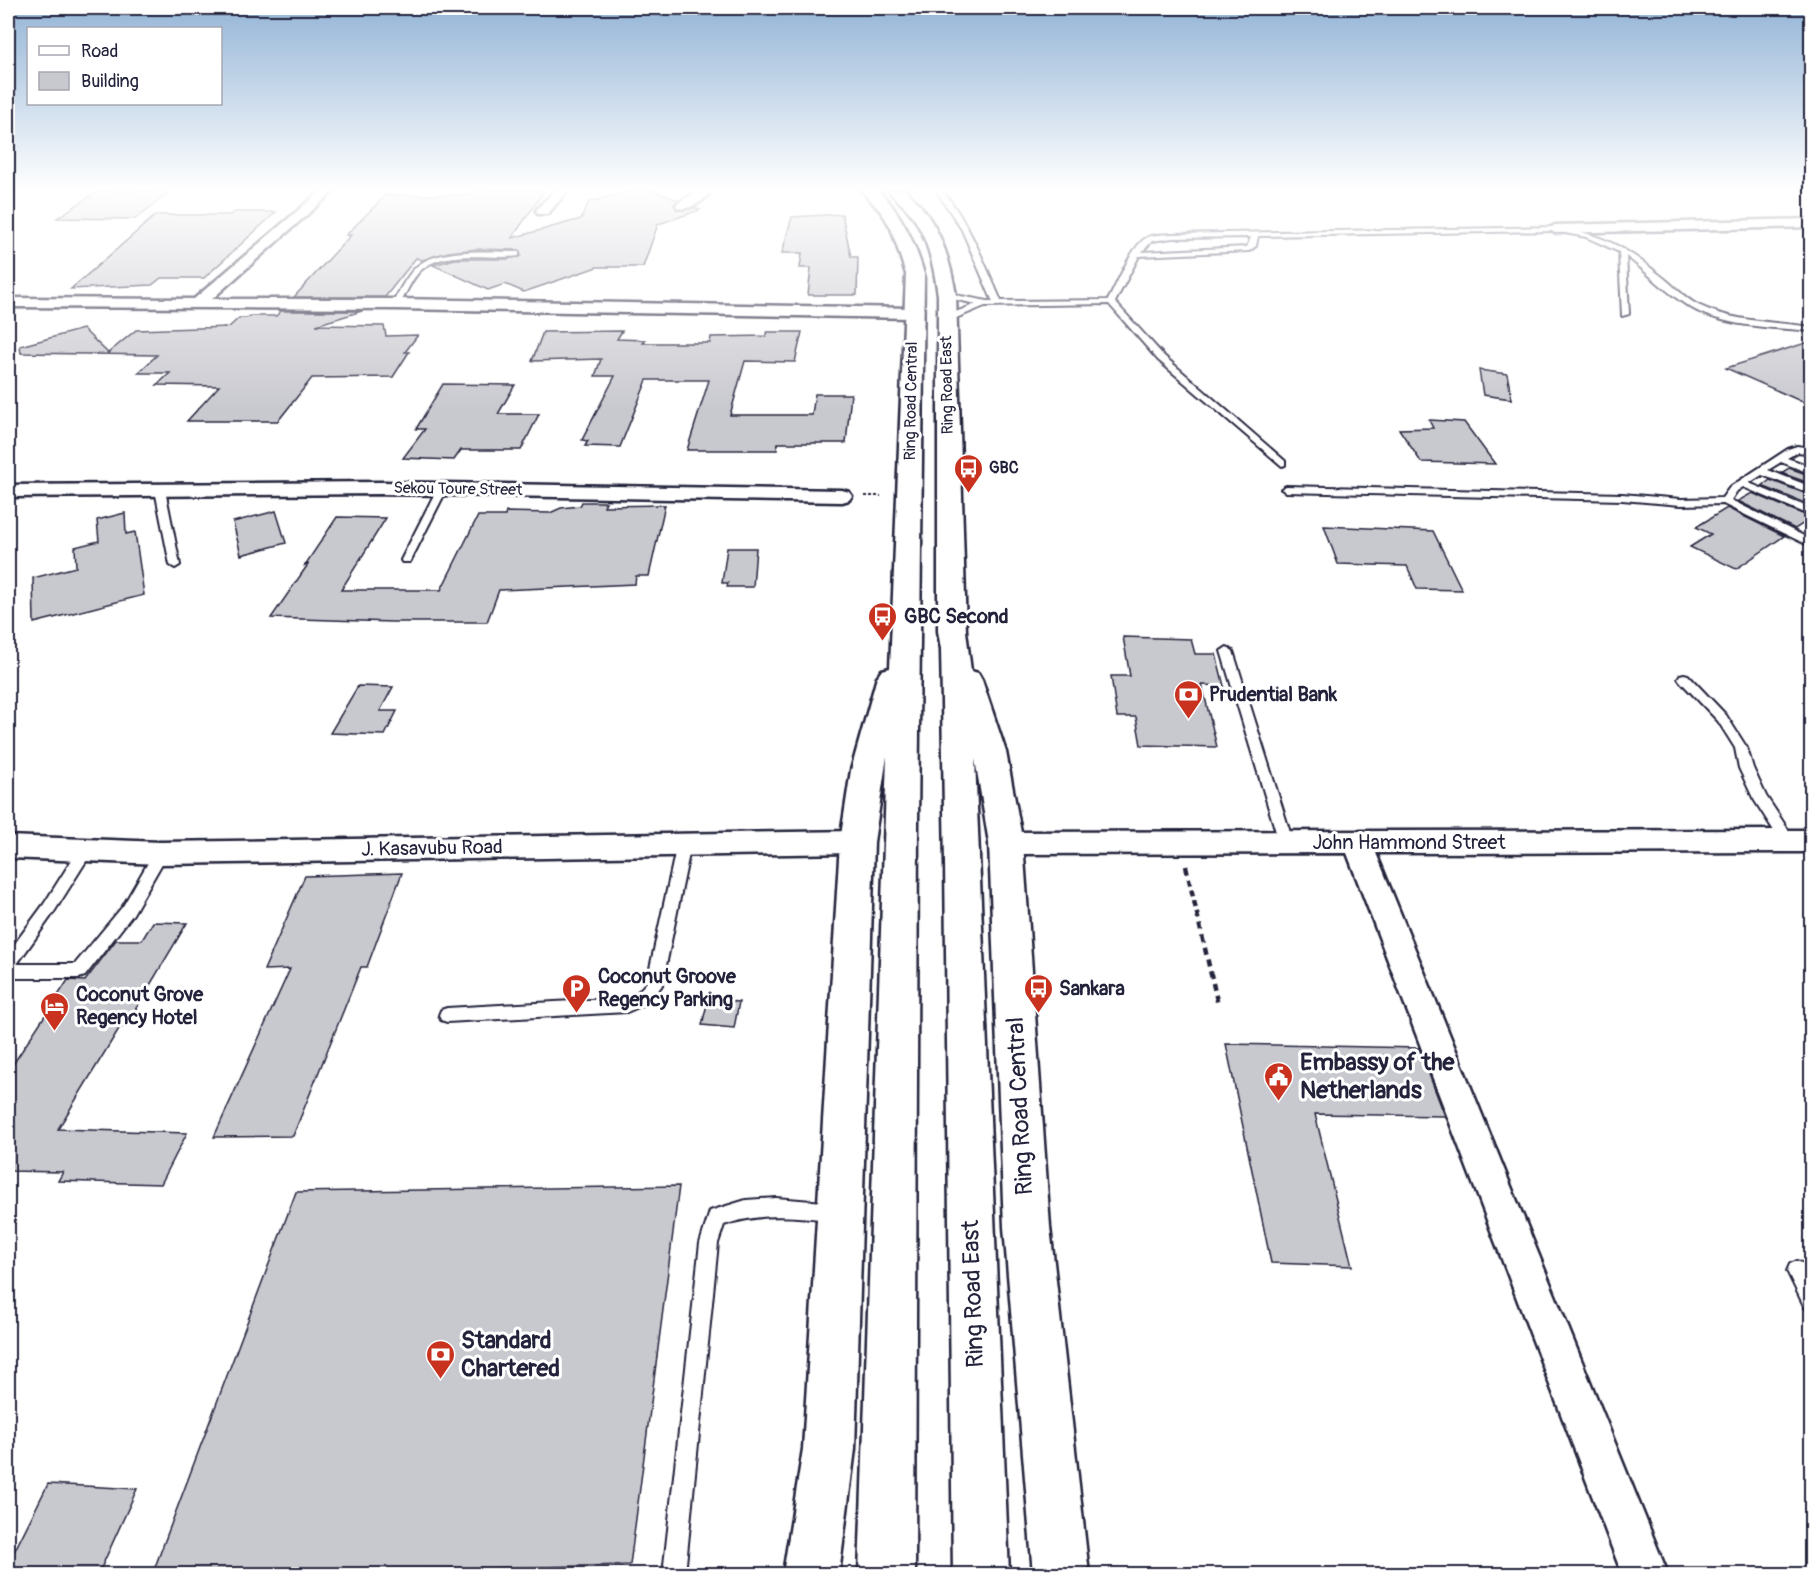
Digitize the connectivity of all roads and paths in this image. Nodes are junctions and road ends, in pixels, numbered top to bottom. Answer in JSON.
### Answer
{"nodes":[{"id":1,"x":244,"y":264,"type":"edge"},
{"id":2,"x":428,"y":264,"type":"edge"},
{"id":3,"x":912,"y":264,"type":"edge"},
{"id":4,"x":941,"y":264,"type":"edge"},
{"id":5,"x":981,"y":264,"type":"edge"},
{"id":6,"x":1131,"y":264,"type":"edge"},
{"id":7,"x":1623,"y":264,"type":"edge"},
{"id":8,"x":1641,"y":264,"type":"edge"},
{"id":9,"x":947,"y":295,"type":"junction"},
{"id":10,"x":1111,"y":302,"type":"junction"},
{"id":11,"x":8,"y":303,"type":"edge"},
{"id":12,"x":197,"y":304,"type":"junction"},
{"id":13,"x":396,"y":304,"type":"junction"},
{"id":14,"x":984,"y":304,"type":"junction"},
{"id":15,"x":998,"y":304,"type":"junction"},
{"id":16,"x":912,"y":313,"type":"junction"},
{"id":17,"x":1625,"y":314,"type":"dead end"},
{"id":18,"x":946,"y":319,"type":"junction"},
{"id":19,"x":1812,"y":329,"type":"edge"},
{"id":20,"x":912,"y":383,"type":"junction"},
{"id":21,"x":948,"y":384,"type":"junction"},
{"id":22,"x":1812,"y":451,"type":"edge"},
{"id":23,"x":1780,"y":458,"type":"junction"},
{"id":24,"x":1282,"y":463,"type":"dead end"},
{"id":25,"x":1761,"y":471,"type":"junction"},
{"id":26,"x":1812,"y":471,"type":"edge"},
{"id":27,"x":1742,"y":483,"type":"junction"},
{"id":28,"x":442,"y":489,"type":"junction"},
{"id":29,"x":1286,"y":489,"type":"dead end"},
{"id":30,"x":160,"y":490,"type":"junction"},
{"id":31,"x":8,"y":491,"type":"edge"},
{"id":32,"x":1812,"y":491,"type":"edge"},
{"id":33,"x":842,"y":496,"type":"joint"},
{"id":34,"x":909,"y":496,"type":"junction"},
{"id":35,"x":1725,"y":501,"type":"junction"},
{"id":36,"x":1812,"y":513,"type":"edge"},
{"id":37,"x":1812,"y":544,"type":"edge"},
{"id":38,"x":406,"y":560,"type":"dead end"},
{"id":39,"x":175,"y":565,"type":"dead end"},
{"id":40,"x":906,"y":626,"type":"junction"},
{"id":41,"x":952,"y":631,"type":"junction"},
{"id":42,"x":1227,"y":651,"type":"dead end"},
{"id":43,"x":1684,"y":678,"type":"dead end"},
{"id":44,"x":1800,"y":841,"type":"edge"},
{"id":45,"x":857,"y":842,"type":"junction"},
{"id":46,"x":1181,"y":842,"type":"junction"},
{"id":47,"x":1286,"y":842,"type":"junction"},
{"id":48,"x":1358,"y":842,"type":"junction"},
{"id":49,"x":1006,"y":843,"type":"junction"},
{"id":50,"x":684,"y":844,"type":"junction"},
{"id":51,"x":8,"y":847,"type":"edge"},
{"id":52,"x":85,"y":851,"type":"junction"},
{"id":53,"x":161,"y":853,"type":"junction"},
{"id":54,"x":8,"y":965,"type":"edge"},
{"id":55,"x":1218,"y":1005,"type":"dead end"},
{"id":56,"x":447,"y":1015,"type":"dead end"},
{"id":57,"x":841,"y":1213,"type":"junction"},
{"id":58,"x":1797,"y":1271,"type":"dead end"},
{"id":59,"x":1812,"y":1302,"type":"edge"},
{"id":60,"x":674,"y":1575,"type":"edge"},
{"id":61,"x":811,"y":1575,"type":"edge"},
{"id":62,"x":887,"y":1575,"type":"edge"},
{"id":63,"x":981,"y":1575,"type":"edge"},
{"id":64,"x":1061,"y":1575,"type":"edge"},
{"id":65,"x":1645,"y":1575,"type":"edge"}],
"edges":[{"from":1,"to":12,"type":"street"},
{"from":2,"to":13,"type":"lane"},
{"from":3,"to":16,"type":"main road","name":"Ring Road Central"},
{"from":4,"to":9,"type":"main road","name":"Ring Road East"},
{"from":5,"to":15,"type":"lane"},
{"from":6,"to":10,"type":"lane"},
{"from":7,"to":17,"type":"lane"},
{"from":8,"to":19,"type":"lane"},
{"from":9,"to":14,"type":"lane"},
{"from":9,"to":18,"type":"main road","name":"Ring Road East"},
{"from":10,"to":15,"type":"lane"},
{"from":10,"to":24,"type":"lane"},
{"from":11,"to":12,"type":"street"},
{"from":12,"to":13,"type":"street"},
{"from":13,"to":16,"type":"street"},
{"from":14,"to":15,"type":"lane"},
{"from":14,"to":18,"type":"lane"},
{"from":16,"to":20,"type":"main road","name":"Ring Road Central"},
{"from":18,"to":21,"type":"main road","name":"Ring Road East"},
{"from":20,"to":21,"type":"main road"},
{"from":20,"to":34,"type":"main road","name":"Ring Road Central"},
{"from":21,"to":41,"type":"main road","name":"Ring Road East"},
{"from":22,"to":23,"type":"lane"},
{"from":23,"to":25,"type":"lane"},
{"from":23,"to":26,"type":"lane"},
{"from":25,"to":27,"type":"lane"},
{"from":25,"to":32,"type":"lane"},
{"from":27,"to":35,"type":"lane"},
{"from":27,"to":36,"type":"lane"},
{"from":28,"to":30,"type":"street","name":"Sekou Toure Street"},
{"from":28,"to":33,"type":"street","name":"Sekou Toure Street"},
{"from":28,"to":38,"type":"lane"},
{"from":29,"to":35,"type":"lane"},
{"from":30,"to":31,"type":"street","name":"Sekou Toure Street"},
{"from":30,"to":39,"type":"lane"},
{"from":33,"to":34,"type":"path"},
{"from":34,"to":40,"type":"main road","name":"Ring Road Central"},
{"from":35,"to":37,"type":"lane"},
{"from":40,"to":45,"type":"main road","name":"Ring Road Central"},
{"from":40,"to":62,"type":"main road","name":"Ring Road Central"},
{"from":41,"to":49,"type":"main road","name":"Ring Road Central"},
{"from":41,"to":63,"type":"main road","name":"Ring Road East"},
{"from":42,"to":47,"type":"lane"},
{"from":43,"to":44,"type":"lane"},
{"from":44,"to":48,"type":"street","name":"John Hammond Street"},
{"from":45,"to":50,"type":"street","name":"J. Kasavubu Road"},
{"from":45,"to":57,"type":"main road","name":"Ring Road Central"},
{"from":46,"to":47,"type":"street","name":"John Hammond Street"},
{"from":46,"to":49,"type":"street","name":"John Hammond Street"},
{"from":46,"to":55,"type":"path"},
{"from":47,"to":48,"type":"street","name":"John Hammond Street"},
{"from":48,"to":65,"type":"street"},
{"from":49,"to":64,"type":"main road","name":"Ring Road Central"},
{"from":50,"to":53,"type":"street","name":"J. Kasavubu Road"},
{"from":50,"to":56,"type":"lane"},
{"from":51,"to":52,"type":"street","name":"J. Kasavubu Road"},
{"from":52,"to":53,"type":"street","name":"J. Kasavubu Road"},
{"from":52,"to":54,"type":"lane"},
{"from":53,"to":54,"type":"lane"},
{"from":57,"to":60,"type":"lane"},
{"from":57,"to":61,"type":"main road","name":"Ring Road Central"},
{"from":58,"to":59,"type":"lane"}]}
